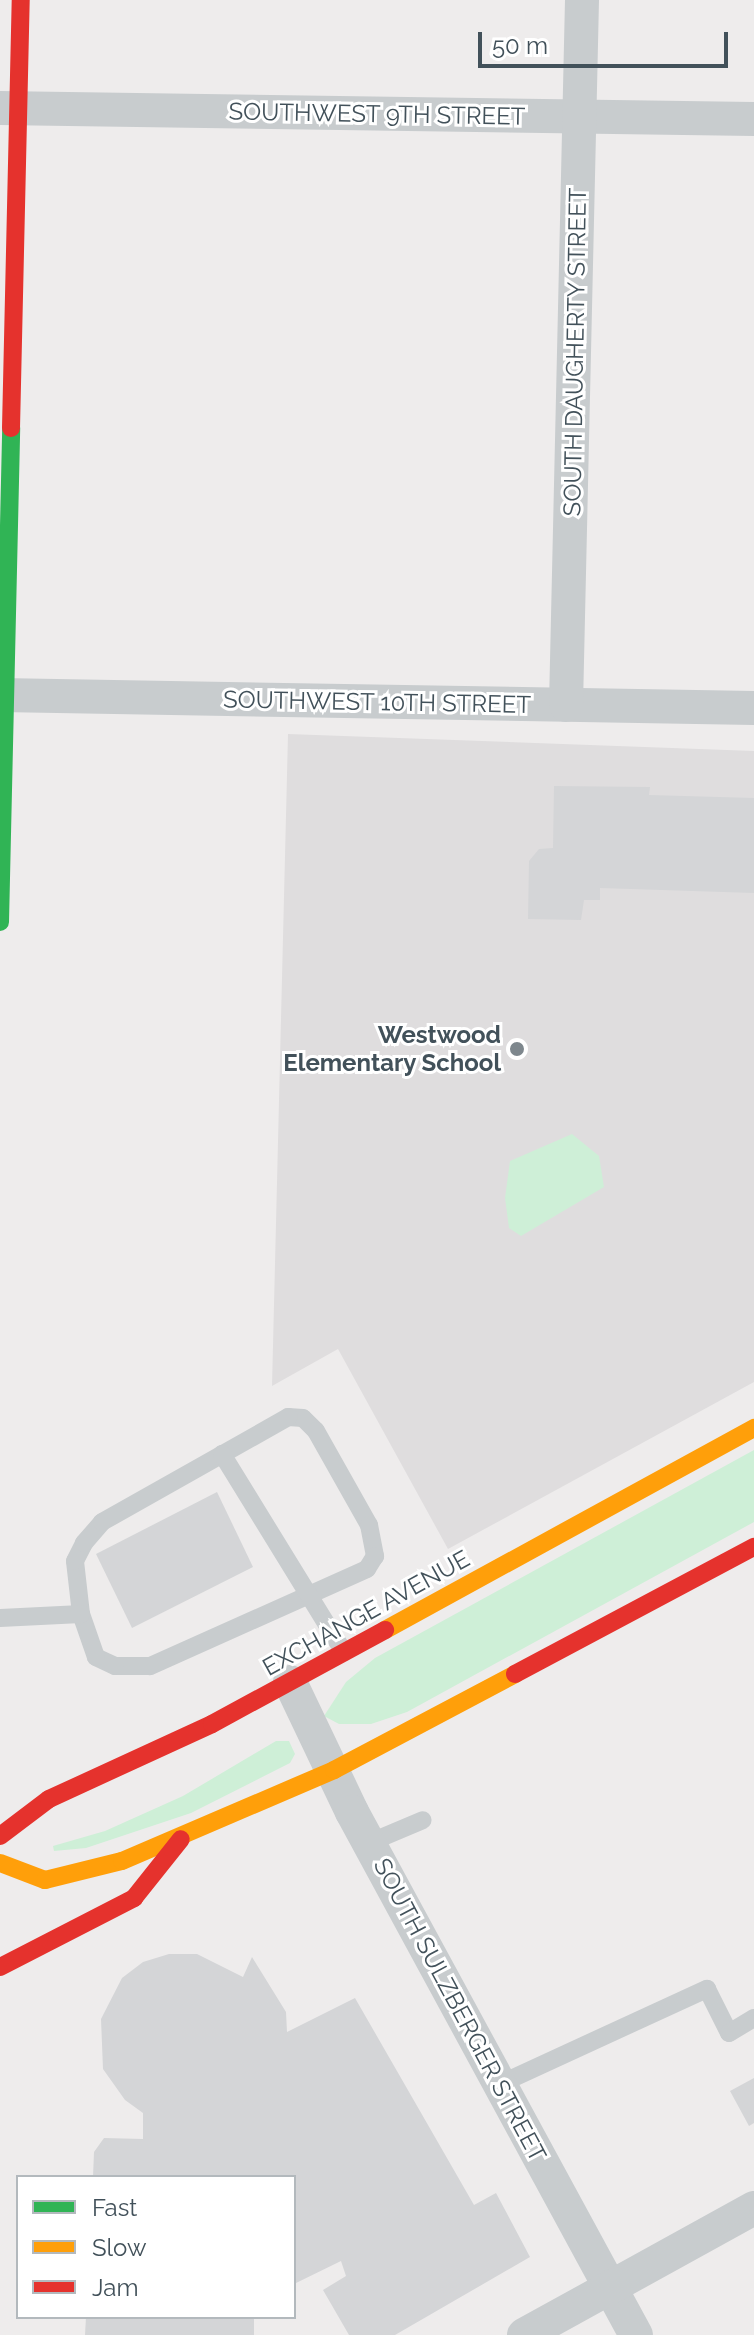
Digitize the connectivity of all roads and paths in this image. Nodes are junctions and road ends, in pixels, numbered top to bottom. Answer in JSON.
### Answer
{"nodes":[{"id":1,"x":21,"y":0,"type":"edge"},
{"id":2,"x":582,"y":0,"type":"edge"},
{"id":3,"x":9,"y":108,"type":"edge"},
{"id":4,"x":581,"y":118,"type":"junction"},
{"id":5,"x":754,"y":119,"type":"edge"},
{"id":6,"x":2,"y":695,"type":"edge"},
{"id":7,"x":566,"y":705,"type":"junction"},
{"id":8,"x":754,"y":708,"type":"edge"},
{"id":9,"x":0,"y":922,"type":"edge"},
{"id":10,"x":754,"y":1428,"type":"edge"},
{"id":11,"x":222,"y":1454,"type":"junction"},
{"id":12,"x":754,"y":1547,"type":"edge"},
{"id":13,"x":312,"y":1593,"type":"junction"},
{"id":14,"x":81,"y":1614,"type":"junction"},
{"id":15,"x":0,"y":1618,"type":"edge"},
{"id":16,"x":344,"y":1652,"type":"junction"},
{"id":17,"x":290,"y":1682,"type":"junction"},
{"id":18,"x":334,"y":1770,"type":"junction"},
{"id":19,"x":423,"y":1820,"type":"dead end"},
{"id":20,"x":0,"y":1836,"type":"edge"},
{"id":21,"x":181,"y":1839,"type":"junction"},
{"id":22,"x":371,"y":1842,"type":"junction"},
{"id":23,"x":0,"y":1863,"type":"edge"},
{"id":24,"x":0,"y":1967,"type":"edge"},
{"id":25,"x":754,"y":2018,"type":"edge"},
{"id":26,"x":500,"y":2084,"type":"junction"},
{"id":27,"x":754,"y":2208,"type":"edge"},
{"id":28,"x":610,"y":2288,"type":"junction"},
{"id":29,"x":524,"y":2335,"type":"edge"},
{"id":30,"x":636,"y":2335,"type":"edge"}],
"edges":[{"from":1,"to":3,"type":"main road"},
{"from":2,"to":4,"type":"street","name":"SOUTH DAUGHERTY STREET"},
{"from":3,"to":4,"type":"street","name":"SOUTHWEST 9TH STREET"},
{"from":3,"to":6,"type":"main road"},
{"from":4,"to":5,"type":"street","name":"SOUTHWEST 9TH STREET"},
{"from":4,"to":7,"type":"street","name":"SOUTH DAUGHERTY STREET"},
{"from":6,"to":7,"type":"street","name":"SOUTHWEST 10TH STREET"},
{"from":6,"to":9,"type":"main road"},
{"from":7,"to":8,"type":"street","name":"SOUTHWEST 10TH STREET"},
{"from":10,"to":16,"type":"main road","name":"EXCHANGE AVENUE"},
{"from":11,"to":13,"type":"lane"},
{"from":11,"to":13,"type":"lane"},
{"from":11,"to":14,"type":"lane"},
{"from":12,"to":18,"type":"main road"},
{"from":13,"to":14,"type":"lane"},
{"from":13,"to":16,"type":"lane"},
{"from":14,"to":15,"type":"lane"},
{"from":16,"to":17,"type":"main road","name":"EXCHANGE AVENUE"},
{"from":17,"to":18,"type":"street","name":"SOUTH SULZBERGER STREET"},
{"from":17,"to":20,"type":"main road","name":"EXCHANGE AVENUE"},
{"from":18,"to":21,"type":"main road"},
{"from":18,"to":22,"type":"street","name":"SOUTH SULZBERGER STREET"},
{"from":19,"to":22,"type":"lane"},
{"from":21,"to":23,"type":"main road"},
{"from":21,"to":24,"type":"main road"},
{"from":22,"to":26,"type":"street","name":"SOUTH SULZBERGER STREET"},
{"from":25,"to":26,"type":"lane"},
{"from":26,"to":28,"type":"street","name":"SOUTH SULZBERGER STREET"},
{"from":27,"to":28,"type":"street"},
{"from":28,"to":29,"type":"street"},
{"from":28,"to":30,"type":"street","name":"SOUTH SULZBERGER STREET"}]}
